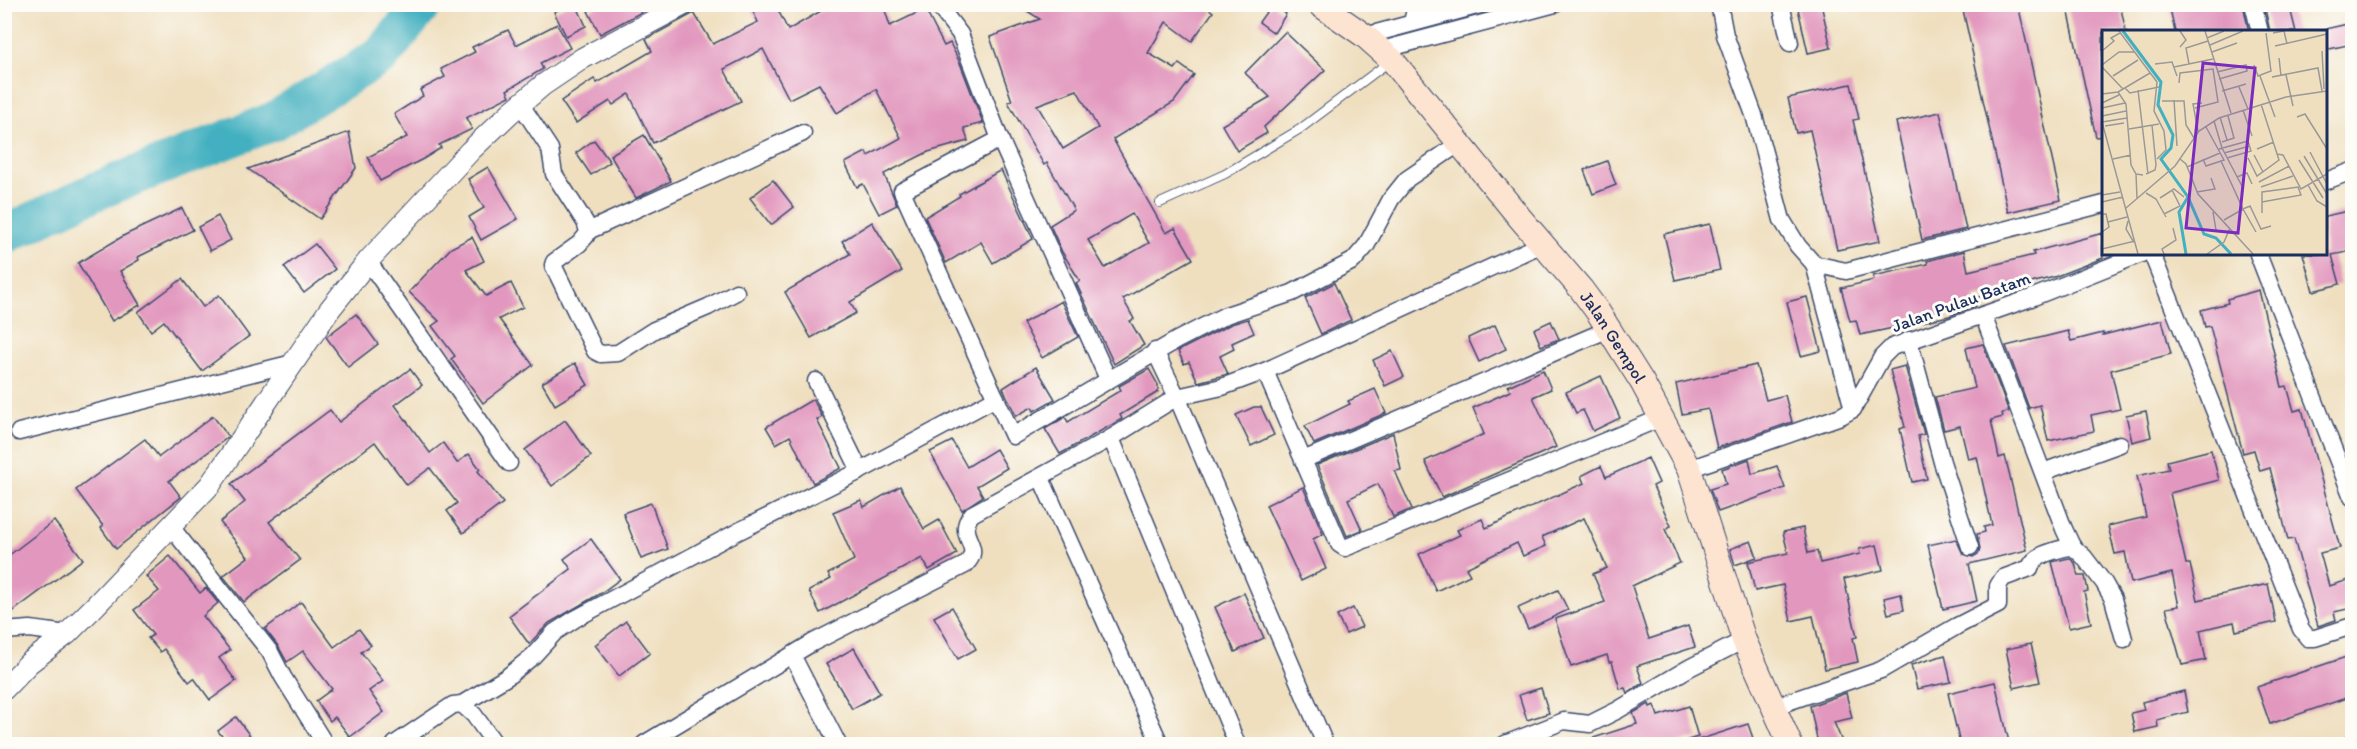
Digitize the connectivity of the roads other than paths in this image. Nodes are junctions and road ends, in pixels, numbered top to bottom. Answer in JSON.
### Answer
{"nodes":[{"id":1,"x":685,"y":4,"type":"edge"},
{"id":2,"x":937,"y":4,"type":"edge"},
{"id":3,"x":1319,"y":4,"type":"edge"},
{"id":4,"x":1416,"y":4,"type":"edge"},
{"id":5,"x":1484,"y":4,"type":"edge"},
{"id":6,"x":1719,"y":4,"type":"edge"},
{"id":7,"x":1781,"y":4,"type":"edge"},
{"id":8,"x":2253,"y":4,"type":"edge"},
{"id":9,"x":1545,"y":6,"type":"edge"},
{"id":10,"x":1412,"y":23,"type":"junction"},
{"id":11,"x":2260,"y":30,"type":"edge"},
{"id":12,"x":1790,"y":43,"type":"dead end"},
{"id":13,"x":1380,"y":49,"type":"junction"},
{"id":14,"x":521,"y":105,"type":"junction"},
{"id":15,"x":803,"y":133,"type":"dead end"},
{"id":16,"x":1000,"y":139,"type":"junction"},
{"id":17,"x":1460,"y":143,"type":"junction"},
{"id":18,"x":2352,"y":171,"type":"edge"},
{"id":19,"x":2327,"y":180,"type":"edge"},
{"id":20,"x":1160,"y":202,"type":"dead end"},
{"id":21,"x":2102,"y":204,"type":"edge"},
{"id":22,"x":588,"y":231,"type":"junction"},
{"id":23,"x":1542,"y":244,"type":"junction"},
{"id":24,"x":2138,"y":255,"type":"edge"},
{"id":25,"x":2152,"y":255,"type":"edge"},
{"id":26,"x":2258,"y":255,"type":"edge"},
{"id":27,"x":369,"y":261,"type":"junction"},
{"id":28,"x":1814,"y":264,"type":"junction"},
{"id":29,"x":736,"y":292,"type":"dead end"},
{"id":30,"x":1983,"y":315,"type":"junction"},
{"id":31,"x":1609,"y":329,"type":"junction"},
{"id":32,"x":1909,"y":340,"type":"junction"},
{"id":33,"x":1155,"y":351,"type":"junction"},
{"id":34,"x":293,"y":363,"type":"junction"},
{"id":35,"x":1265,"y":371,"type":"junction"},
{"id":36,"x":1108,"y":379,"type":"junction"},
{"id":37,"x":816,"y":381,"type":"dead end"},
{"id":38,"x":996,"y":398,"type":"junction"},
{"id":39,"x":1178,"y":398,"type":"junction"},
{"id":40,"x":1853,"y":409,"type":"junction"},
{"id":41,"x":1661,"y":418,"type":"junction"},
{"id":42,"x":19,"y":432,"type":"dead end"},
{"id":43,"x":1111,"y":438,"type":"junction"},
{"id":44,"x":2120,"y":444,"type":"dead end"},
{"id":45,"x":1303,"y":460,"type":"junction"},
{"id":46,"x":509,"y":464,"type":"dead end"},
{"id":47,"x":1689,"y":469,"type":"junction"},
{"id":48,"x":860,"y":471,"type":"junction"},
{"id":49,"x":2043,"y":472,"type":"junction"},
{"id":50,"x":1041,"y":477,"type":"junction"},
{"id":51,"x":2352,"y":497,"type":"edge"},
{"id":52,"x":171,"y":527,"type":"junction"},
{"id":53,"x":2072,"y":546,"type":"junction"},
{"id":54,"x":1970,"y":547,"type":"dead end"},
{"id":55,"x":2352,"y":626,"type":"edge"},
{"id":56,"x":4,"y":631,"type":"edge"},
{"id":57,"x":67,"y":634,"type":"junction"},
{"id":58,"x":2124,"y":639,"type":"dead end"},
{"id":59,"x":1744,"y":640,"type":"junction"},
{"id":60,"x":792,"y":655,"type":"junction"},
{"id":61,"x":4,"y":689,"type":"edge"},
{"id":62,"x":462,"y":704,"type":"junction"},
{"id":63,"x":1773,"y":707,"type":"junction"},
{"id":64,"x":325,"y":744,"type":"edge"},
{"id":65,"x":395,"y":744,"type":"edge"},
{"id":66,"x":495,"y":744,"type":"edge"},
{"id":67,"x":644,"y":744,"type":"edge"},
{"id":68,"x":838,"y":744,"type":"edge"},
{"id":69,"x":1160,"y":744,"type":"edge"},
{"id":70,"x":1237,"y":744,"type":"edge"},
{"id":71,"x":1325,"y":744,"type":"edge"},
{"id":72,"x":1505,"y":744,"type":"edge"},
{"id":73,"x":1790,"y":744,"type":"edge"}],
"edges":[{"from":1,"to":14,"type":"street"},
{"from":2,"to":16,"type":"street"},
{"from":3,"to":13,"type":"main road","name":"Jalan Gempol"},
{"from":4,"to":10,"type":"street"},
{"from":5,"to":10,"type":"street"},
{"from":6,"to":28,"type":"street"},
{"from":7,"to":12,"type":"street"},
{"from":8,"to":11,"type":"street"},
{"from":9,"to":13,"type":"street"},
{"from":10,"to":13,"type":"street"},
{"from":13,"to":17,"type":"main road","name":"Jalan Gempol"},
{"from":13,"to":20,"type":"lane"},
{"from":14,"to":22,"type":"street"},
{"from":14,"to":27,"type":"street"},
{"from":15,"to":22,"type":"street"},
{"from":16,"to":36,"type":"street"},
{"from":16,"to":38,"type":"street"},
{"from":17,"to":23,"type":"main road","name":"Jalan Gempol"},
{"from":17,"to":33,"type":"street"},
{"from":18,"to":19,"type":"street"},
{"from":21,"to":28,"type":"street"},
{"from":22,"to":29,"type":"street"},
{"from":23,"to":31,"type":"main road","name":"Jalan Gempol"},
{"from":23,"to":35,"type":"street"},
{"from":24,"to":30,"type":"street","name":"Jalan Pulau Batam"},
{"from":25,"to":55,"type":"street"},
{"from":26,"to":51,"type":"street"},
{"from":27,"to":34,"type":"street"},
{"from":27,"to":46,"type":"street"},
{"from":28,"to":40,"type":"street"},
{"from":30,"to":32,"type":"street","name":"Jalan Pulau Batam"},
{"from":30,"to":49,"type":"street"},
{"from":31,"to":41,"type":"main road","name":"Jalan Gempol"},
{"from":31,"to":45,"type":"street"},
{"from":32,"to":40,"type":"street","name":"Jalan Pulau Batam"},
{"from":32,"to":54,"type":"street"},
{"from":33,"to":36,"type":"street"},
{"from":33,"to":39,"type":"street"},
{"from":34,"to":42,"type":"street"},
{"from":34,"to":52,"type":"street"},
{"from":35,"to":39,"type":"street"},
{"from":35,"to":45,"type":"street"},
{"from":36,"to":38,"type":"street"},
{"from":37,"to":48,"type":"street"},
{"from":38,"to":48,"type":"street"},
{"from":39,"to":43,"type":"street"},
{"from":39,"to":71,"type":"street"},
{"from":40,"to":47,"type":"street"},
{"from":41,"to":45,"type":"street"},
{"from":41,"to":47,"type":"main road","name":"Jalan Gempol"},
{"from":43,"to":50,"type":"street"},
{"from":43,"to":70,"type":"street"},
{"from":44,"to":49,"type":"street"},
{"from":47,"to":59,"type":"main road","name":"Jalan Gempol"},
{"from":48,"to":62,"type":"street"},
{"from":49,"to":53,"type":"street"},
{"from":50,"to":60,"type":"street"},
{"from":50,"to":69,"type":"street"},
{"from":52,"to":57,"type":"street"},
{"from":52,"to":64,"type":"street"},
{"from":53,"to":58,"type":"street"},
{"from":53,"to":63,"type":"street"},
{"from":56,"to":57,"type":"street"},
{"from":57,"to":61,"type":"street"},
{"from":59,"to":63,"type":"main road","name":"Jalan Gempol"},
{"from":59,"to":72,"type":"street"},
{"from":60,"to":67,"type":"street"},
{"from":60,"to":68,"type":"street"},
{"from":62,"to":65,"type":"street"},
{"from":62,"to":66,"type":"street"},
{"from":63,"to":73,"type":"main road","name":"Jalan Gempol"}]}
